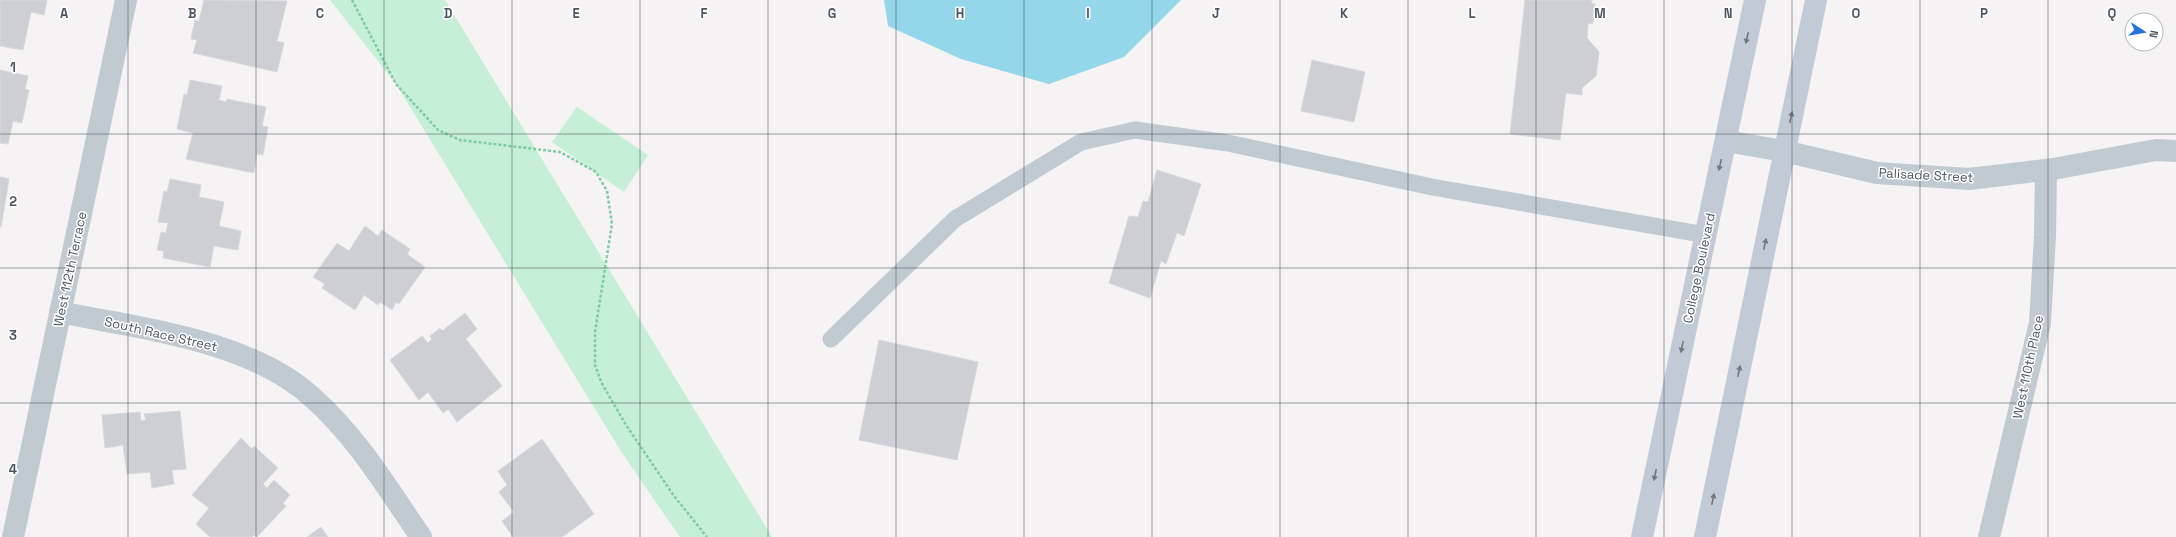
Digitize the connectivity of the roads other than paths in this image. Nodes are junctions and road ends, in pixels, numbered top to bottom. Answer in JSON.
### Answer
{"nodes":[{"id":1,"x":126,"y":0,"type":"edge"},
{"id":2,"x":1755,"y":0,"type":"edge"},
{"id":3,"x":1816,"y":0,"type":"edge"},
{"id":4,"x":1726,"y":140,"type":"junction"},
{"id":5,"x":1784,"y":151,"type":"junction"},
{"id":6,"x":2176,"y":151,"type":"edge"},
{"id":7,"x":2046,"y":170,"type":"junction"},
{"id":8,"x":1706,"y":235,"type":"junction"},
{"id":9,"x":60,"y":312,"type":"junction"},
{"id":10,"x":831,"y":339,"type":"dead end"},
{"id":11,"x":13,"y":537,"type":"edge"},
{"id":12,"x":421,"y":537,"type":"edge"},
{"id":13,"x":1642,"y":537,"type":"edge"},
{"id":14,"x":1705,"y":537,"type":"edge"},
{"id":15,"x":1989,"y":537,"type":"edge"}],
"edges":[{"from":1,"to":9,"type":"street","name":"West 112th Terrace"},
{"from":2,"to":4,"type":"main road","name":"College Boulevard","one_way":true},
{"from":5,"to":3,"type":"main road","one_way":true},
{"from":4,"to":5,"type":"street","name":"Palisade Street"},
{"from":4,"to":8,"type":"main road","name":"College Boulevard","one_way":true},
{"from":5,"to":7,"type":"street","name":"Palisade Street"},
{"from":14,"to":5,"type":"main road","one_way":true},
{"from":6,"to":7,"type":"street","name":"Palisade Street"},
{"from":7,"to":15,"type":"street","name":"West 110th Place"},
{"from":8,"to":10,"type":"lane"},
{"from":8,"to":13,"type":"main road","name":"College Boulevard","one_way":true},
{"from":9,"to":11,"type":"street","name":"West 112th Terrace"},
{"from":9,"to":12,"type":"street","name":"South Race Street"}]}
